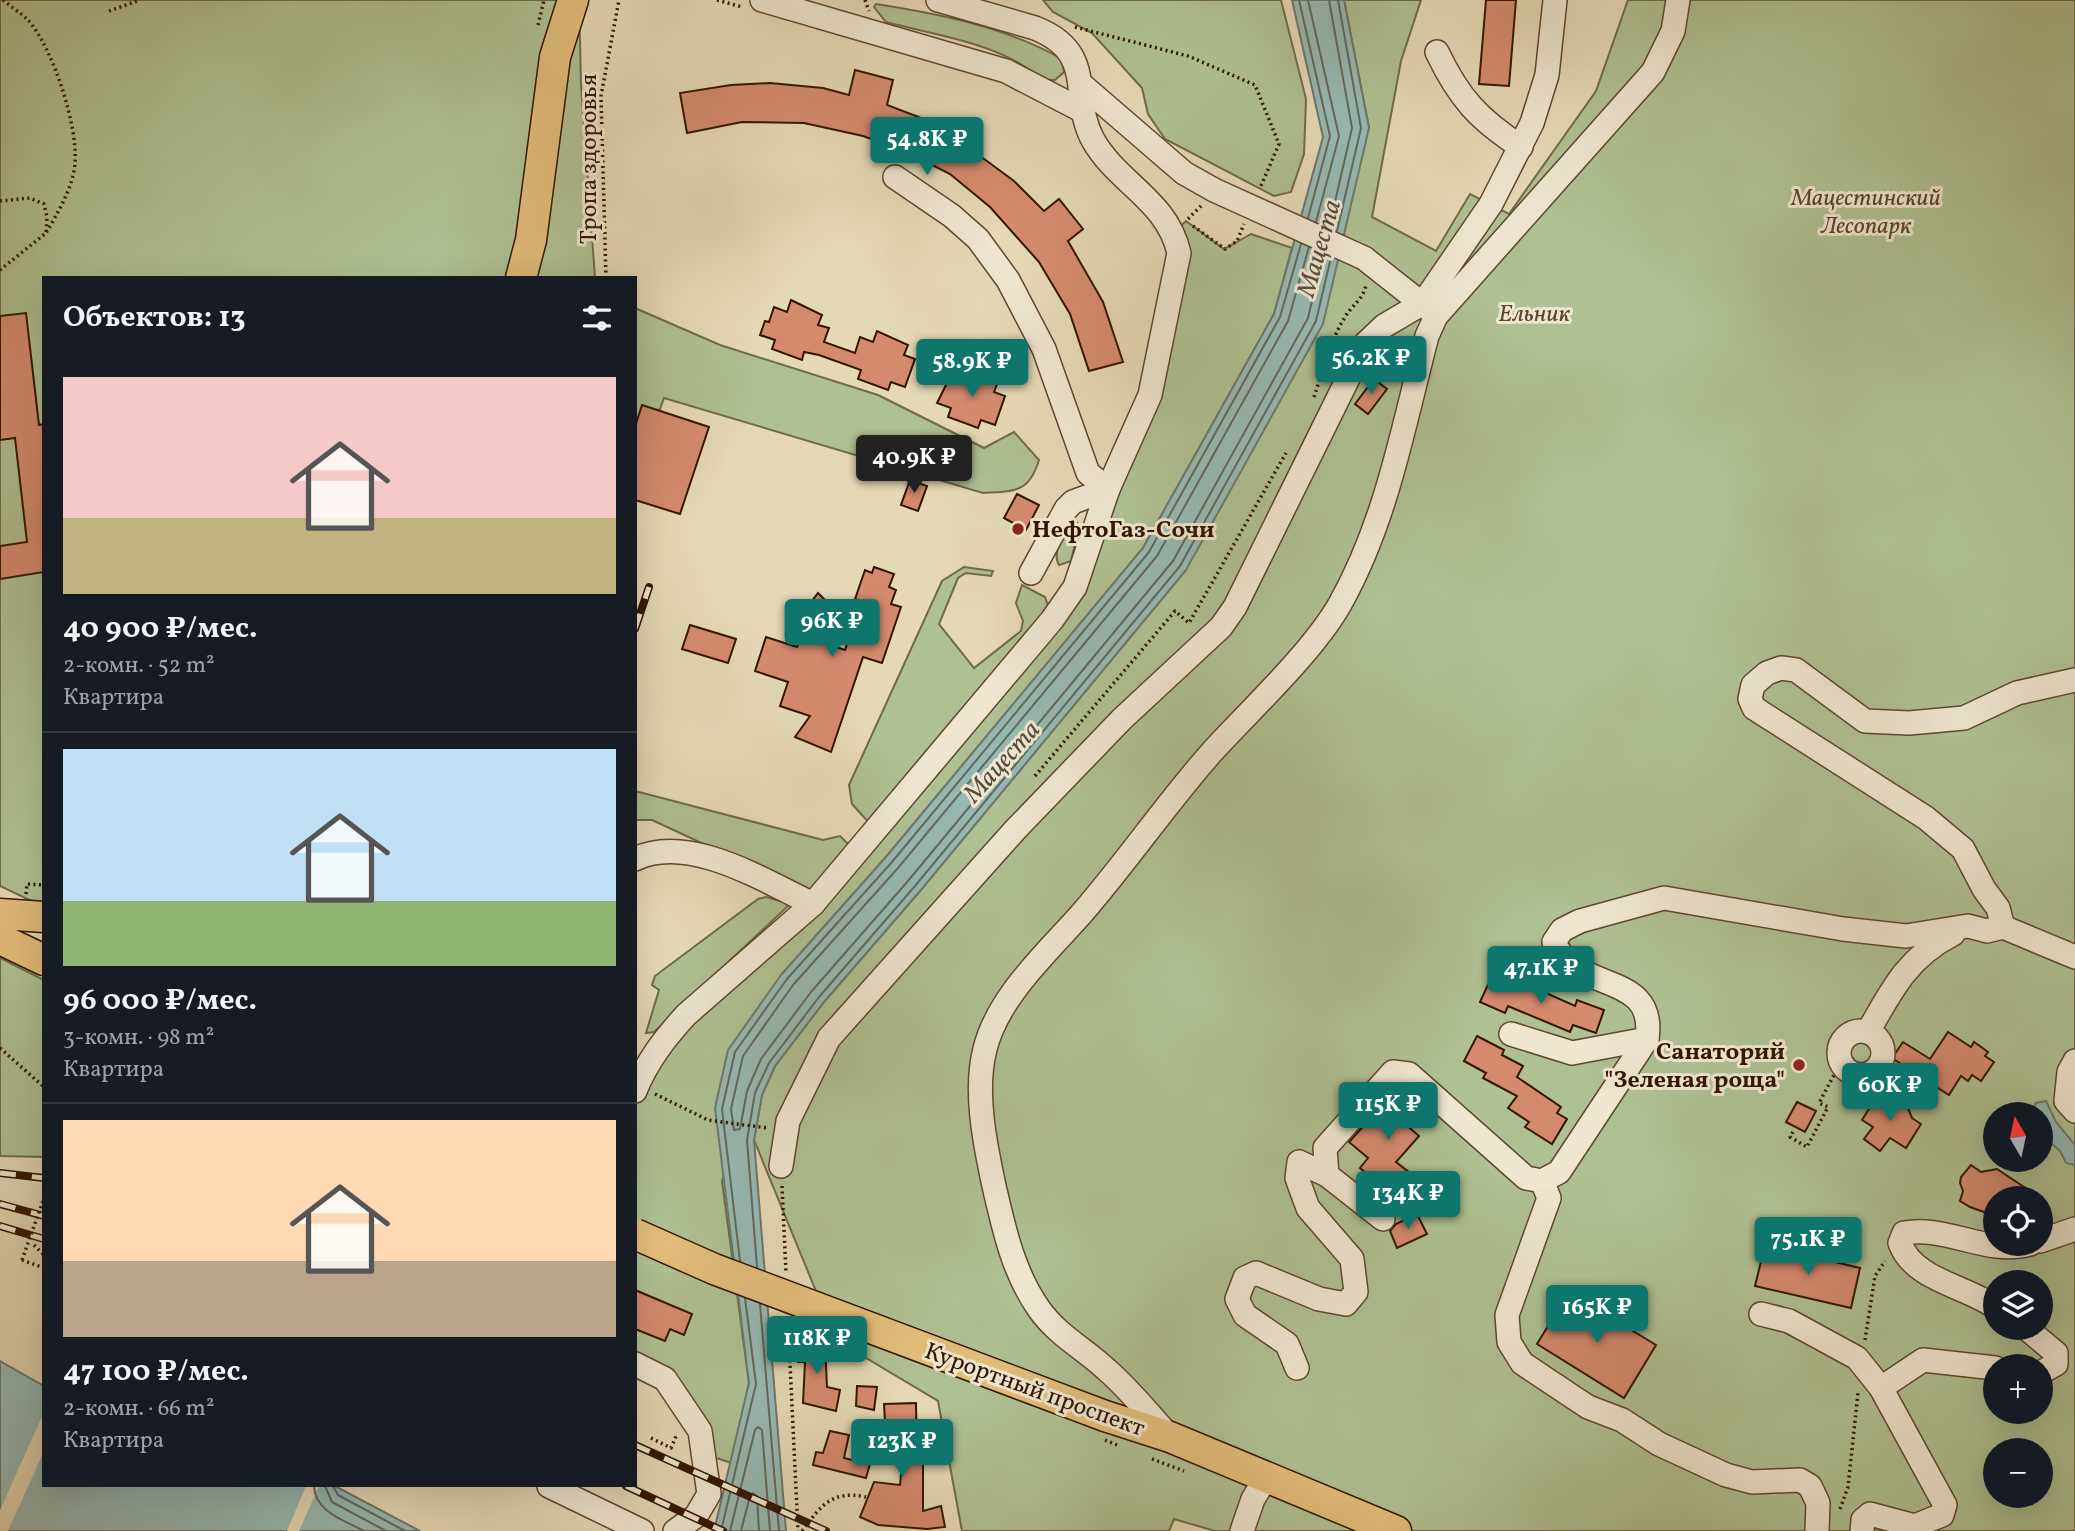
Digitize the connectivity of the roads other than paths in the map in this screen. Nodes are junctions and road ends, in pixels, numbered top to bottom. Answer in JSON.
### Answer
{"nodes":[{"id":1,"x":573,"y":0,"type":"edge"},
{"id":2,"x":939,"y":0,"type":"edge"},
{"id":3,"x":1555,"y":0,"type":"edge"},
{"id":4,"x":1678,"y":0,"type":"edge"},
{"id":5,"x":752,"y":4,"type":"edge"},
{"id":6,"x":1437,"y":52,"type":"dead end"},
{"id":7,"x":1082,"y":85,"type":"junction"},
{"id":8,"x":1083,"y":111,"type":"junction"},
{"id":9,"x":1521,"y":147,"type":"junction"},
{"id":10,"x":895,"y":177,"type":"dead end"},
{"id":11,"x":522,"y":276,"type":"edge"},
{"id":12,"x":1430,"y":309,"type":"junction"},
{"id":13,"x":1108,"y":489,"type":"junction"},
{"id":14,"x":1031,"y":573,"type":"dead end"},
{"id":15,"x":2075,"y":680,"type":"edge"},
{"id":16,"x":637,"y":858,"type":"edge"},
{"id":17,"x":806,"y":900,"type":"junction"},
{"id":18,"x":0,"y":914,"type":"edge"},
{"id":19,"x":42,"y":917,"type":"edge"},
{"id":20,"x":1968,"y":926,"type":"junction"},
{"id":21,"x":2003,"y":927,"type":"junction"},
{"id":22,"x":0,"y":939,"type":"edge"},
{"id":23,"x":2075,"y":957,"type":"edge"},
{"id":24,"x":42,"y":959,"type":"edge"},
{"id":25,"x":1868,"y":1032,"type":"junction"},
{"id":26,"x":1511,"y":1034,"type":"dead end"},
{"id":27,"x":1647,"y":1039,"type":"junction"},
{"id":28,"x":2075,"y":1061,"type":"edge"},
{"id":29,"x":637,"y":1086,"type":"edge"},
{"id":30,"x":2075,"y":1111,"type":"edge"},
{"id":31,"x":781,"y":1166,"type":"road end"},
{"id":32,"x":1327,"y":1175,"type":"junction"},
{"id":33,"x":1542,"y":1181,"type":"junction"},
{"id":34,"x":1383,"y":1220,"type":"dead end"},
{"id":35,"x":2075,"y":1229,"type":"edge"},
{"id":36,"x":637,"y":1235,"type":"edge"},
{"id":37,"x":2053,"y":1237,"type":"edge"},
{"id":38,"x":1983,"y":1243,"type":"edge"},
{"id":39,"x":1983,"y":1301,"type":"edge"},
{"id":40,"x":1761,"y":1314,"type":"dead end"},
{"id":41,"x":2040,"y":1340,"type":"edge"},
{"id":42,"x":637,"y":1365,"type":"edge"},
{"id":43,"x":2053,"y":1366,"type":"edge"},
{"id":44,"x":1983,"y":1367,"type":"edge"},
{"id":45,"x":1297,"y":1368,"type":"dead end"},
{"id":46,"x":1881,"y":1388,"type":"junction"},
{"id":47,"x":1170,"y":1437,"type":"junction"},
{"id":48,"x":1266,"y":1478,"type":"junction"},
{"id":49,"x":551,"y":1487,"type":"edge"},
{"id":50,"x":642,"y":1531,"type":"edge"},
{"id":51,"x":675,"y":1531,"type":"edge"},
{"id":52,"x":1242,"y":1531,"type":"edge"},
{"id":53,"x":1396,"y":1531,"type":"edge"},
{"id":54,"x":1817,"y":1531,"type":"edge"},
{"id":55,"x":1862,"y":1531,"type":"edge"}],
"edges":[{"from":1,"to":11,"type":"main road"},
{"from":2,"to":7,"type":"street"},
{"from":3,"to":9,"type":"street"},
{"from":4,"to":12,"type":"street"},
{"from":5,"to":8,"type":"street"},
{"from":6,"to":9,"type":"street"},
{"from":7,"to":8,"type":"street"},
{"from":7,"to":12,"type":"street","bridge":true},
{"from":8,"to":13,"type":"street"},
{"from":9,"to":12,"type":"street"},
{"from":10,"to":13,"type":"street"},
{"from":12,"to":31,"type":"street"},
{"from":12,"to":47,"type":"street"},
{"from":13,"to":14,"type":"street"},
{"from":13,"to":17,"type":"street"},
{"from":15,"to":21,"type":"street"},
{"from":16,"to":17,"type":"street"},
{"from":17,"to":29,"type":"street"},
{"from":18,"to":19,"type":"main road"},
{"from":20,"to":21,"type":"street"},
{"from":20,"to":25,"type":"street"},
{"from":20,"to":27,"type":"street"},
{"from":21,"to":23,"type":"street"},
{"from":22,"to":24,"type":"main road"},
{"from":25,"to":25,"type":"street"},
{"from":26,"to":27,"type":"street"},
{"from":27,"to":33,"type":"street"},
{"from":28,"to":30,"type":"street"},
{"from":32,"to":33,"type":"street"},
{"from":32,"to":34,"type":"street"},
{"from":32,"to":45,"type":"street"},
{"from":33,"to":54,"type":"street"},
{"from":35,"to":37,"type":"street"},
{"from":36,"to":47,"type":"main road","name":"Курортный проспект","bridge":true},
{"from":38,"to":39,"type":"street"},
{"from":40,"to":46,"type":"street"},
{"from":41,"to":43,"type":"street"},
{"from":42,"to":51,"type":"street"},
{"from":44,"to":46,"type":"street"},
{"from":46,"to":55,"type":"street"},
{"from":47,"to":48,"type":"main road","name":"Курортный проспект"},
{"from":48,"to":52,"type":"street"},
{"from":48,"to":53,"type":"main road","name":"Курортный проспект"},
{"from":49,"to":50,"type":"street"}]}
